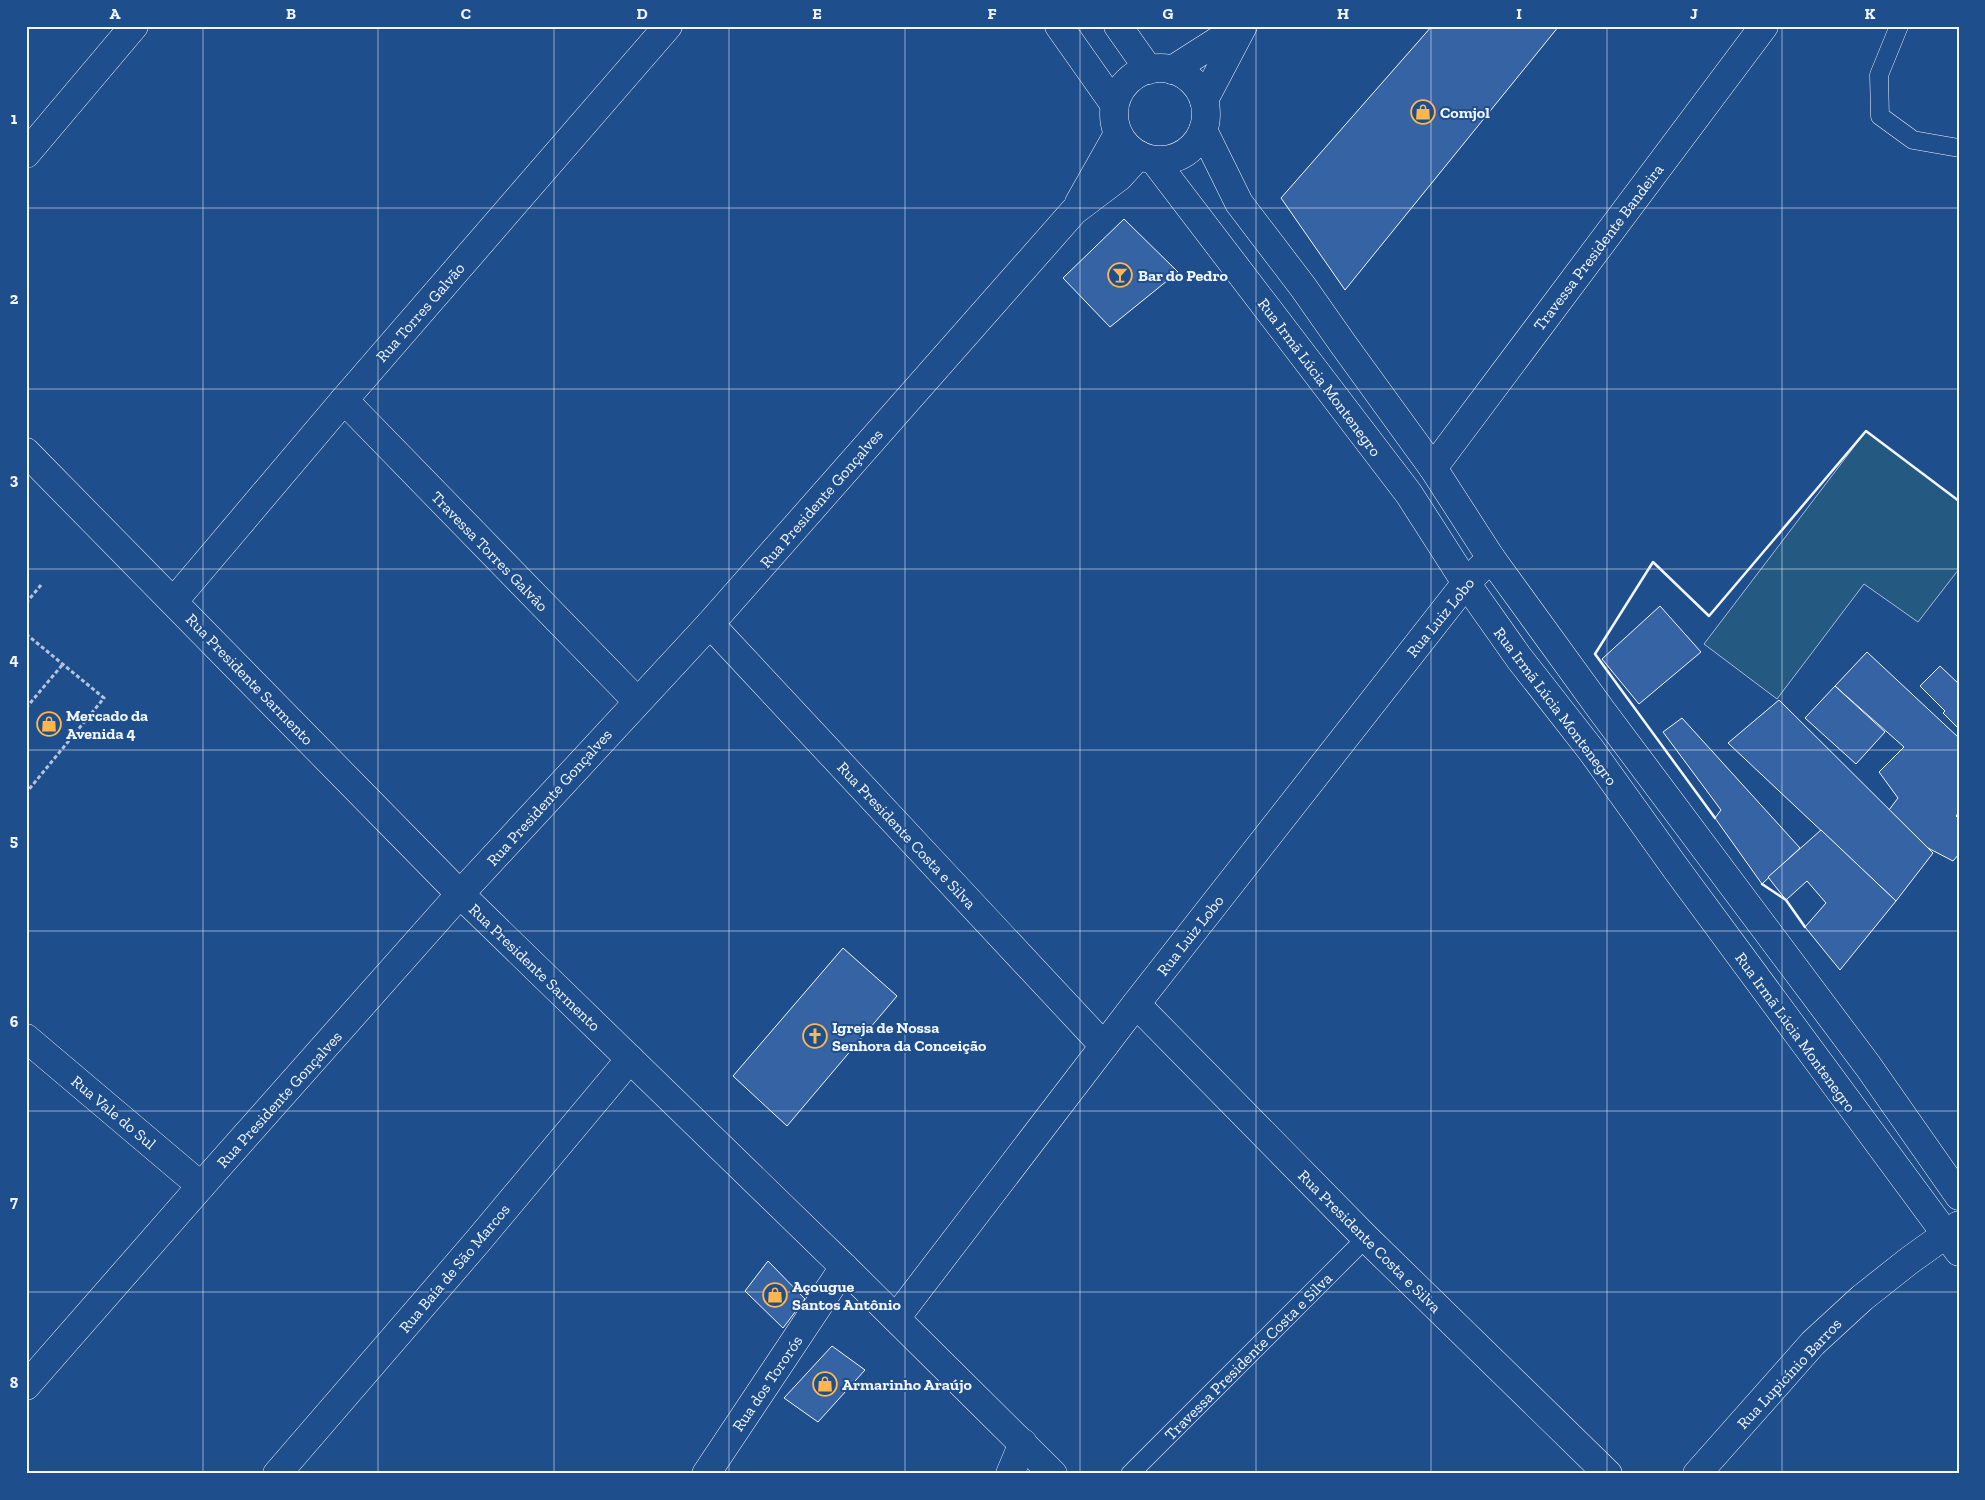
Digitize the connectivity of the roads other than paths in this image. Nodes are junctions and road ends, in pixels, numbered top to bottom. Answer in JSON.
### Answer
{"nodes":[{"id":1,"x":134,"y":26,"type":"edge"},
{"id":2,"x":668,"y":26,"type":"edge"},
{"id":3,"x":1059,"y":26,"type":"edge"},
{"id":4,"x":1118,"y":26,"type":"edge"},
{"id":5,"x":1242,"y":26,"type":"edge"},
{"id":6,"x":1764,"y":26,"type":"edge"},
{"id":7,"x":1899,"y":26,"type":"edge"},
{"id":8,"x":1161,"y":70,"type":"junction"},
{"id":9,"x":1204,"y":100,"type":"junction"},
{"id":10,"x":1114,"y":104,"type":"junction"},
{"id":11,"x":1203,"y":130,"type":"junction"},
{"id":12,"x":1118,"y":134,"type":"junction"},
{"id":13,"x":1959,"y":148,"type":"edge"},
{"id":14,"x":26,"y":154,"type":"edge"},
{"id":15,"x":1147,"y":157,"type":"junction"},
{"id":16,"x":1074,"y":211,"type":"junction"},
{"id":17,"x":344,"y":400,"type":"junction"},
{"id":18,"x":26,"y":452,"type":"edge"},
{"id":19,"x":1433,"y":468,"type":"junction"},
{"id":20,"x":1491,"y":558,"type":"junction"},
{"id":21,"x":1466,"y":583,"type":"junction"},
{"id":22,"x":174,"y":601,"type":"junction"},
{"id":23,"x":710,"y":624,"type":"junction"},
{"id":24,"x":637,"y":701,"type":"junction"},
{"id":25,"x":460,"y":894,"type":"junction"},
{"id":26,"x":1136,"y":1004,"type":"junction"},
{"id":27,"x":26,"y":1038,"type":"edge"},
{"id":28,"x":1104,"y":1046,"type":"junction"},
{"id":29,"x":630,"y":1059,"type":"junction"},
{"id":30,"x":201,"y":1186,"type":"junction"},
{"id":31,"x":1959,"y":1196,"type":"edge"},
{"id":32,"x":1954,"y":1237,"type":"edge"},
{"id":33,"x":1366,"y":1238,"type":"junction"},
{"id":34,"x":844,"y":1266,"type":"junction"},
{"id":35,"x":896,"y":1318,"type":"junction"},
{"id":36,"x":26,"y":1386,"type":"edge"},
{"id":37,"x":1023,"y":1443,"type":"junction"},
{"id":38,"x":277,"y":1474,"type":"edge"},
{"id":39,"x":706,"y":1474,"type":"edge"},
{"id":40,"x":1010,"y":1474,"type":"edge"},
{"id":41,"x":1053,"y":1474,"type":"edge"},
{"id":42,"x":1130,"y":1474,"type":"edge"},
{"id":43,"x":1608,"y":1474,"type":"edge"},
{"id":44,"x":1697,"y":1474,"type":"edge"}],
"edges":[{"from":1,"to":14,"type":"street"},
{"from":2,"to":17,"type":"street","name":"Rua Torres Galvão"},
{"from":3,"to":10,"type":"street"},
{"from":4,"to":8,"type":"street"},
{"from":5,"to":8,"type":"street"},
{"from":5,"to":9,"type":"street"},
{"from":6,"to":19,"type":"street","name":"Travessa Presidente Bandeira"},
{"from":7,"to":13,"type":"lane"},
{"from":8,"to":9,"type":"street"},
{"from":8,"to":10,"type":"street"},
{"from":9,"to":11,"type":"street"},
{"from":10,"to":12,"type":"street"},
{"from":11,"to":15,"type":"street"},
{"from":11,"to":19,"type":"street","name":"Rua Irmã Lúcia Montenegro"},
{"from":12,"to":15,"type":"street"},
{"from":12,"to":16,"type":"street","name":"Rua Presidente Gonçalves"},
{"from":15,"to":16,"type":"street","name":"Rua Presidente Gonçalves"},
{"from":15,"to":21,"type":"street","name":"Rua Irmã Lúcia Montenegro"},
{"from":16,"to":23,"type":"street","name":"Rua Presidente Gonçalves"},
{"from":17,"to":22,"type":"street","name":"Rua Torres Galvão"},
{"from":17,"to":24,"type":"street","name":"Travessa Torres Galvâo"},
{"from":18,"to":22,"type":"street","name":"Rua Presidente Sarmento"},
{"from":19,"to":20,"type":"street","name":"Rua Irmã Lúcia Montenegro"},
{"from":20,"to":21,"type":"street","name":"Rua Luiz Lobo"},
{"from":20,"to":31,"type":"street","name":"Rua Irmã Lúcia Montenegro"},
{"from":21,"to":26,"type":"street","name":"Rua Luiz Lobo"},
{"from":21,"to":32,"type":"street","name":"Rua Irmã Lúcia Montenegro"},
{"from":22,"to":25,"type":"street","name":"Rua Presidente Sarmento"},
{"from":23,"to":24,"type":"street","name":"Rua Presidente Gonçalves"},
{"from":23,"to":28,"type":"street","name":"Rua Presidente Costa e Silva"},
{"from":24,"to":25,"type":"street","name":"Rua Presidente Gonçalves"},
{"from":25,"to":29,"type":"street","name":"Rua Presidente Sarmento"},
{"from":25,"to":30,"type":"street","name":"Rua Presidente Gonçalves"},
{"from":26,"to":28,"type":"street","name":"Rua Luiz Lobo"},
{"from":26,"to":33,"type":"street","name":"Rua Presidente Costa e Silva"},
{"from":27,"to":30,"type":"street","name":"Rua Vale do Sul"},
{"from":28,"to":35,"type":"street","name":"Rua Luiz Lobo"},
{"from":29,"to":34,"type":"street","name":"Rua Presidente Sarmento"},
{"from":29,"to":38,"type":"street","name":"Rua Baía de São Marcos"},
{"from":30,"to":36,"type":"street","name":"Rua Presidente Gonçalves"},
{"from":32,"to":44,"type":"street","name":"Rua Lupicínio Barros"},
{"from":33,"to":42,"type":"lane","name":"Travessa Presidente Costa e Silva"},
{"from":33,"to":43,"type":"street","name":"Rua Presidente Costa e Silva"},
{"from":34,"to":35,"type":"street","name":"Rua Presidente Sarmento"},
{"from":34,"to":39,"type":"street","name":"Rua dos Tororós"},
{"from":35,"to":37,"type":"street","name":"Rua Presidente Sarmento"},
{"from":37,"to":40,"type":"street"},
{"from":37,"to":41,"type":"street","name":"Rua Presidente Sarmento"}]}
